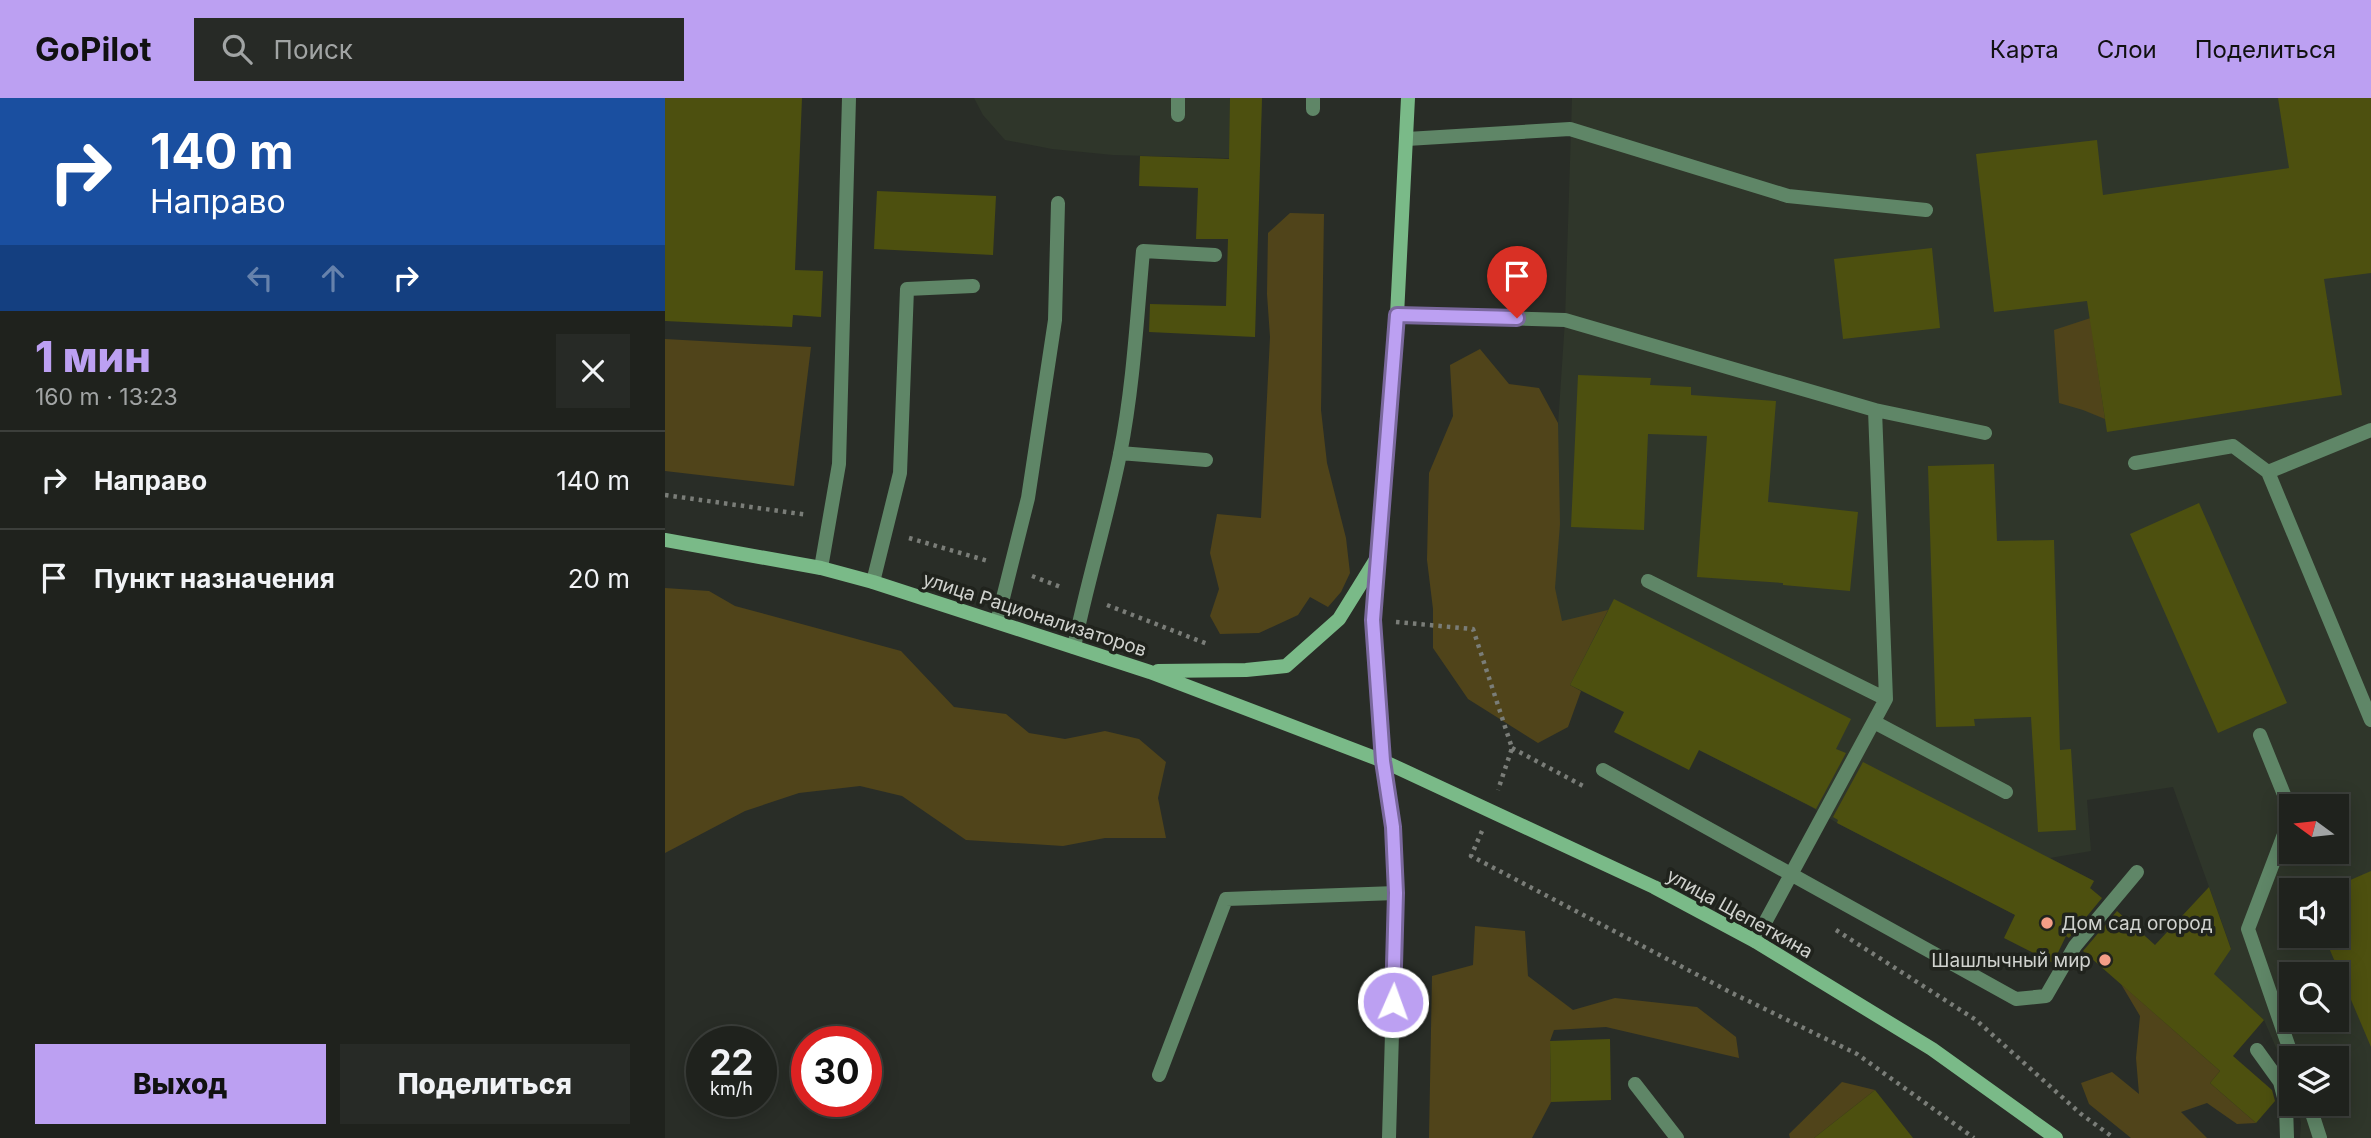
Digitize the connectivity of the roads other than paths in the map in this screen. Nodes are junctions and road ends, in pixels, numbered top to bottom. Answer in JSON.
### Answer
{"nodes":[{"id":1,"x":849,"y":98,"type":"edge"},
{"id":2,"x":1178,"y":98,"type":"edge"},
{"id":3,"x":1408,"y":98,"type":"edge"},
{"id":4,"x":1178,"y":115,"type":"dead end"},
{"id":5,"x":1407,"y":139,"type":"junction"},
{"id":6,"x":1058,"y":203,"type":"dead end"},
{"id":7,"x":1926,"y":210,"type":"dead end"},
{"id":8,"x":1215,"y":256,"type":"dead end"},
{"id":9,"x":973,"y":286,"type":"dead end"},
{"id":10,"x":1397,"y":315,"type":"junction"},
{"id":11,"x":1875,"y":410,"type":"junction"},
{"id":12,"x":2371,"y":430,"type":"edge"},
{"id":13,"x":1985,"y":433,"type":"dead end"},
{"id":14,"x":1120,"y":453,"type":"junction"},
{"id":15,"x":1206,"y":460,"type":"dead end"},
{"id":16,"x":2135,"y":463,"type":"dead end"},
{"id":17,"x":2268,"y":472,"type":"junction"},
{"id":18,"x":665,"y":540,"type":"edge"},
{"id":19,"x":1377,"y":557,"type":"junction"},
{"id":20,"x":821,"y":568,"type":"junction"},
{"id":21,"x":1648,"y":581,"type":"dead end"},
{"id":22,"x":873,"y":582,"type":"junction"},
{"id":23,"x":997,"y":622,"type":"junction"},
{"id":24,"x":1074,"y":647,"type":"junction"},
{"id":25,"x":1150,"y":671,"type":"junction"},
{"id":26,"x":1887,"y":699,"type":"junction"},
{"id":27,"x":2371,"y":720,"type":"edge"},
{"id":28,"x":1874,"y":722,"type":"junction"},
{"id":29,"x":2260,"y":735,"type":"dead end"},
{"id":30,"x":1383,"y":761,"type":"junction"},
{"id":31,"x":1603,"y":770,"type":"dead end"},
{"id":32,"x":2006,"y":792,"type":"dead end"},
{"id":33,"x":2283,"y":794,"type":"edge"},
{"id":34,"x":2279,"y":846,"type":"edge"},
{"id":35,"x":2137,"y":872,"type":"dead end"},
{"id":36,"x":1791,"y":874,"type":"junction"},
{"id":37,"x":1396,"y":893,"type":"junction"},
{"id":38,"x":1755,"y":941,"type":"junction"},
{"id":39,"x":2288,"y":1046,"type":"edge"},
{"id":40,"x":2257,"y":1050,"type":"dead end"},
{"id":41,"x":1159,"y":1075,"type":"dead end"},
{"id":42,"x":1635,"y":1084,"type":"dead end"},
{"id":43,"x":2313,"y":1116,"type":"edge"},
{"id":44,"x":2047,"y":1136,"type":"edge"},
{"id":45,"x":1389,"y":1138,"type":"edge"},
{"id":46,"x":1677,"y":1138,"type":"edge"},
{"id":47,"x":2287,"y":1138,"type":"edge"},
{"id":48,"x":2320,"y":1138,"type":"edge"}],
"edges":[{"from":1,"to":20,"type":"street"},
{"from":2,"to":4,"type":"street"},
{"from":3,"to":5,"type":"main road"},
{"from":5,"to":7,"type":"street"},
{"from":5,"to":10,"type":"main road"},
{"from":6,"to":23,"type":"street"},
{"from":8,"to":14,"type":"street"},
{"from":9,"to":22,"type":"street"},
{"from":10,"to":11,"type":"street"},
{"from":10,"to":19,"type":"main road"},
{"from":11,"to":13,"type":"street"},
{"from":11,"to":26,"type":"street"},
{"from":12,"to":17,"type":"street"},
{"from":14,"to":15,"type":"street"},
{"from":14,"to":24,"type":"street"},
{"from":16,"to":17,"type":"street"},
{"from":17,"to":27,"type":"street"},
{"from":18,"to":20,"type":"main road","name":"улица Рационализаторов"},
{"from":19,"to":25,"type":"main road"},
{"from":19,"to":30,"type":"main road"},
{"from":20,"to":22,"type":"main road","name":"улица Рационализаторов"},
{"from":21,"to":26,"type":"street"},
{"from":22,"to":23,"type":"main road","name":"улица Рационализаторов"},
{"from":23,"to":24,"type":"main road","name":"улица Рационализаторов"},
{"from":24,"to":25,"type":"main road","name":"улица Рационализаторов"},
{"from":25,"to":30,"type":"main road","name":"улица Рационализаторов"},
{"from":26,"to":28,"type":"street"},
{"from":28,"to":32,"type":"street"},
{"from":28,"to":36,"type":"street"},
{"from":29,"to":33,"type":"street"},
{"from":30,"to":37,"type":"street"},
{"from":30,"to":38,"type":"main road","name":"улица Щепеткина"},
{"from":31,"to":36,"type":"street"},
{"from":34,"to":39,"type":"street"},
{"from":35,"to":36,"type":"street"},
{"from":36,"to":38,"type":"street"},
{"from":37,"to":41,"type":"street"},
{"from":37,"to":45,"type":"street"},
{"from":38,"to":44,"type":"main road","name":"улица Щепеткина"},
{"from":40,"to":47,"type":"street"},
{"from":42,"to":46,"type":"street"},
{"from":43,"to":48,"type":"street"}]}
